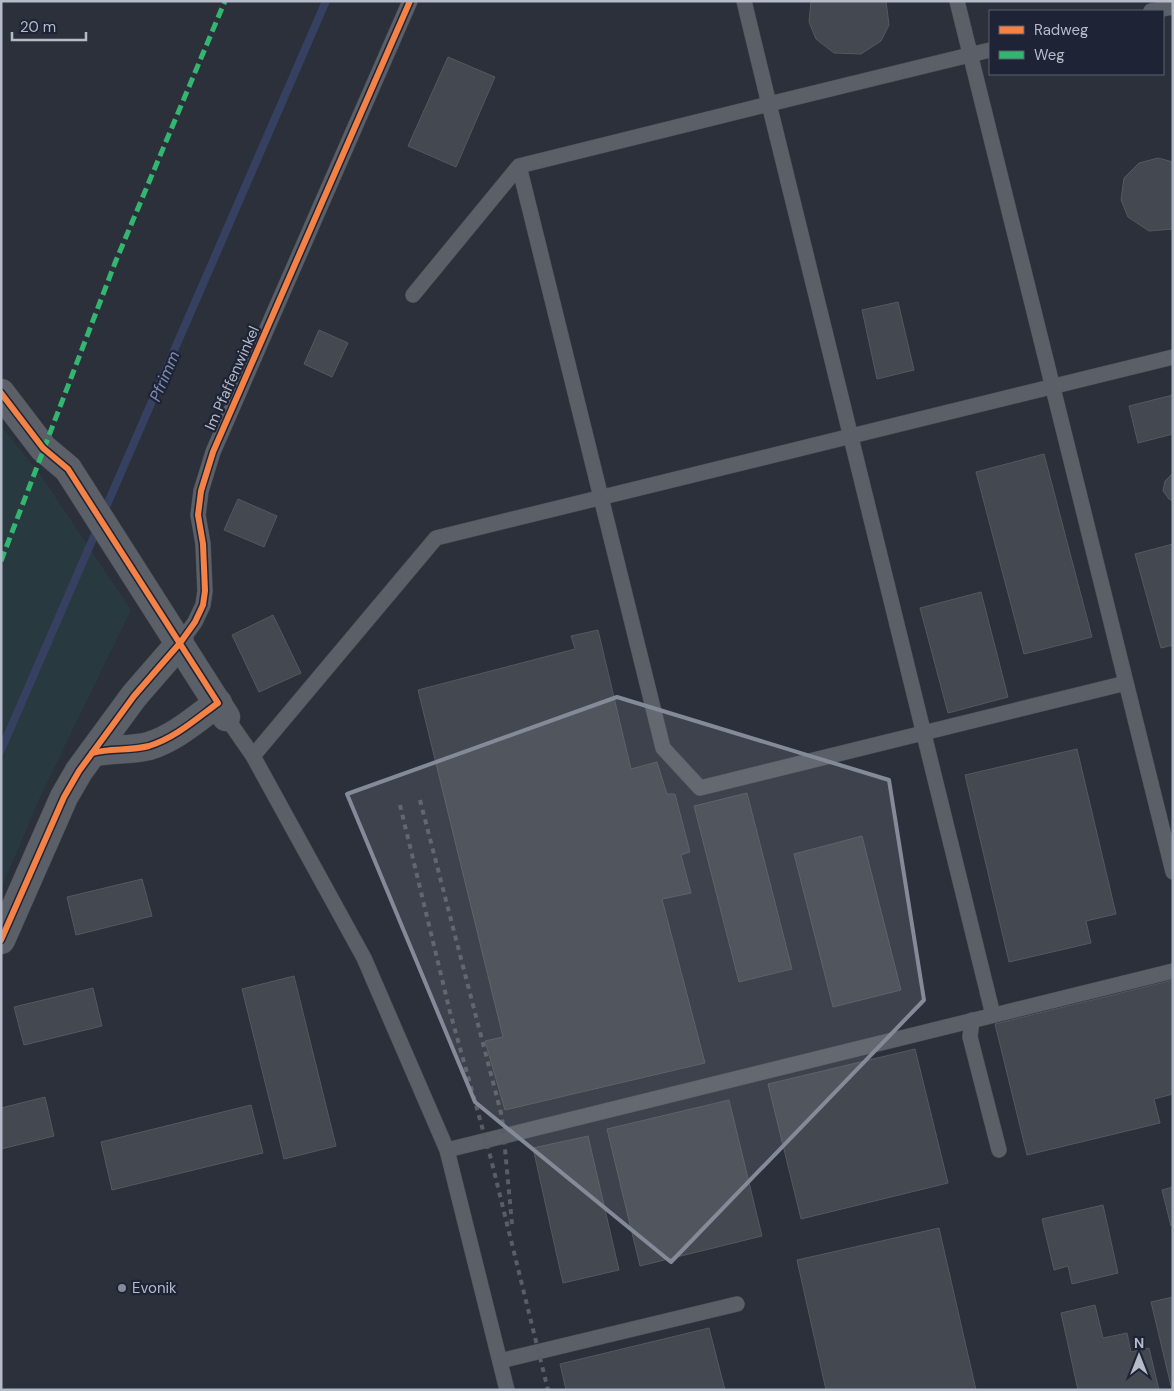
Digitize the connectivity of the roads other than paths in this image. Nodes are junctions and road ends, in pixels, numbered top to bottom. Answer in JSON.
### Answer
{"nodes":[{"id":1,"x":410,"y":1,"type":"edge"},
{"id":2,"x":744,"y":1,"type":"edge"},
{"id":3,"x":957,"y":1,"type":"edge"},
{"id":4,"x":1173,"y":7,"type":"edge"},
{"id":5,"x":1156,"y":10,"type":"edge"},
{"id":6,"x":989,"y":50,"type":"edge"},
{"id":7,"x":971,"y":55,"type":"junction"},
{"id":8,"x":769,"y":104,"type":"junction"},
{"id":9,"x":519,"y":166,"type":"junction"},
{"id":10,"x":412,"y":295,"type":"dead end"},
{"id":11,"x":1173,"y":357,"type":"edge"},
{"id":12,"x":1052,"y":386,"type":"junction"},
{"id":13,"x":1,"y":393,"type":"edge"},
{"id":14,"x":850,"y":436,"type":"junction"},
{"id":15,"x":601,"y":497,"type":"junction"},
{"id":16,"x":180,"y":643,"type":"junction"},
{"id":17,"x":1126,"y":683,"type":"junction"},
{"id":18,"x":222,"y":710,"type":"junction"},
{"id":19,"x":923,"y":734,"type":"junction"},
{"id":20,"x":92,"y":753,"type":"junction"},
{"id":21,"x":253,"y":756,"type":"junction"},
{"id":22,"x":1173,"y":872,"type":"edge"},
{"id":23,"x":1,"y":940,"type":"edge"},
{"id":24,"x":1173,"y":970,"type":"edge"},
{"id":25,"x":993,"y":1015,"type":"junction"},
{"id":26,"x":972,"y":1020,"type":"junction"},
{"id":27,"x":447,"y":1150,"type":"junction"},
{"id":28,"x":999,"y":1150,"type":"dead end"},
{"id":29,"x":737,"y":1304,"type":"dead end"},
{"id":30,"x":500,"y":1361,"type":"junction"},
{"id":31,"x":507,"y":1390,"type":"edge"}],
"edges":[{"from":1,"to":16,"type":"lane","name":"Im Pfaffenwinkel"},
{"from":2,"to":8,"type":"lane"},
{"from":3,"to":7,"type":"lane"},
{"from":4,"to":5,"type":"lane"},
{"from":6,"to":7,"type":"lane"},
{"from":7,"to":8,"type":"lane"},
{"from":7,"to":12,"type":"lane"},
{"from":8,"to":9,"type":"lane"},
{"from":8,"to":14,"type":"lane"},
{"from":9,"to":10,"type":"lane"},
{"from":9,"to":15,"type":"lane"},
{"from":11,"to":12,"type":"lane"},
{"from":12,"to":14,"type":"lane"},
{"from":12,"to":17,"type":"lane"},
{"from":13,"to":16,"type":"street"},
{"from":14,"to":15,"type":"lane"},
{"from":14,"to":19,"type":"lane"},
{"from":15,"to":19,"type":"lane"},
{"from":15,"to":21,"type":"lane"},
{"from":16,"to":18,"type":"street"},
{"from":16,"to":20,"type":"street","name":"Im Pfaffenwinkel"},
{"from":17,"to":19,"type":"lane"},
{"from":17,"to":22,"type":"lane"},
{"from":18,"to":20,"type":"street"},
{"from":18,"to":21,"type":"lane"},
{"from":19,"to":25,"type":"lane"},
{"from":20,"to":23,"type":"street","name":"Im Pfaffenwinkel"},
{"from":21,"to":27,"type":"lane"},
{"from":24,"to":25,"type":"lane"},
{"from":25,"to":26,"type":"lane"},
{"from":26,"to":27,"type":"lane"},
{"from":26,"to":28,"type":"lane"},
{"from":27,"to":30,"type":"lane"},
{"from":29,"to":30,"type":"lane"},
{"from":30,"to":31,"type":"lane"}]}
